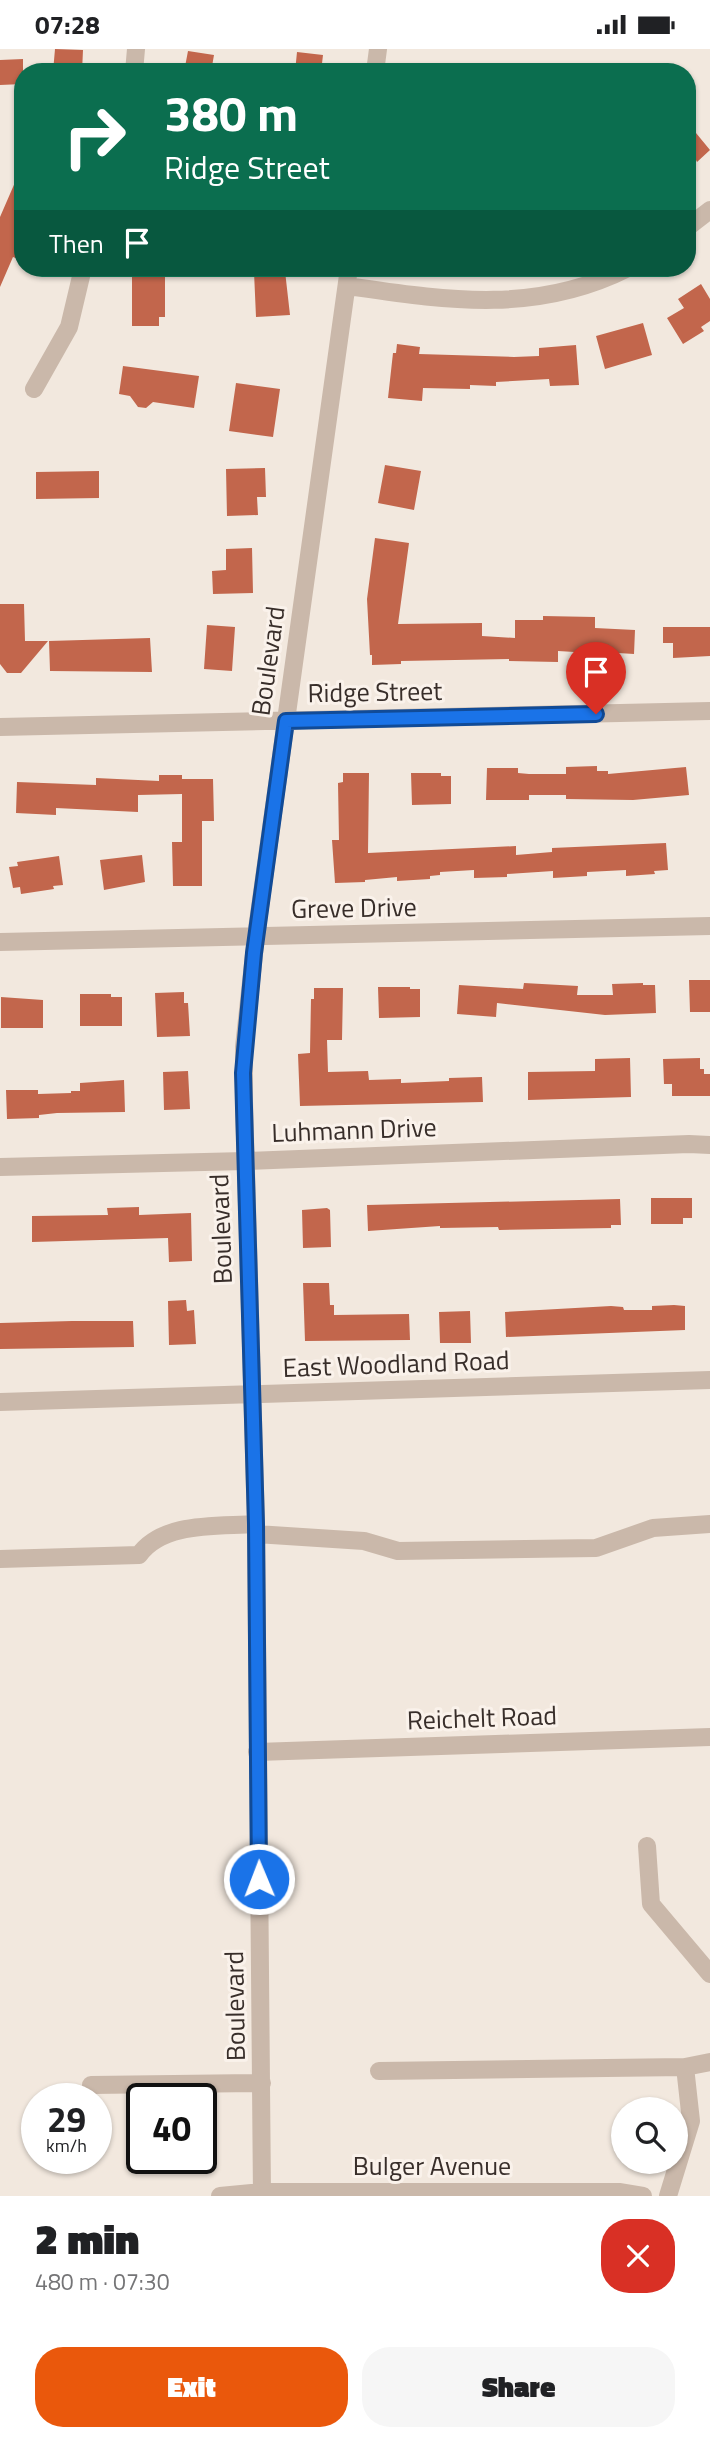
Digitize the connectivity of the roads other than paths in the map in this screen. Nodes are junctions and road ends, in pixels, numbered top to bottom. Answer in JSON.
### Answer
{"nodes":[{"id":1,"x":710,"y":210,"type":"edge"},
{"id":2,"x":696,"y":221,"type":"edge"},
{"id":3,"x":81,"y":277,"type":"edge"},
{"id":4,"x":348,"y":277,"type":"edge"},
{"id":5,"x":606,"y":277,"type":"edge"},
{"id":6,"x":347,"y":286,"type":"junction"},
{"id":7,"x":34,"y":389,"type":"dead end"},
{"id":8,"x":710,"y":711,"type":"edge"},
{"id":9,"x":286,"y":721,"type":"junction"},
{"id":10,"x":0,"y":727,"type":"edge"},
{"id":11,"x":710,"y":926,"type":"edge"},
{"id":12,"x":256,"y":936,"type":"junction"},
{"id":13,"x":0,"y":942,"type":"edge"},
{"id":14,"x":710,"y":1146,"type":"edge"},
{"id":15,"x":246,"y":1161,"type":"junction"},
{"id":16,"x":0,"y":1167,"type":"edge"},
{"id":17,"x":710,"y":1380,"type":"edge"},
{"id":18,"x":252,"y":1395,"type":"junction"},
{"id":19,"x":0,"y":1402,"type":"edge"},
{"id":20,"x":710,"y":1524,"type":"edge"},
{"id":21,"x":256,"y":1529,"type":"junction"},
{"id":22,"x":0,"y":1559,"type":"edge"},
{"id":23,"x":710,"y":1737,"type":"edge"},
{"id":24,"x":257,"y":1752,"type":"junction"},
{"id":25,"x":647,"y":1846,"type":"dead end"},
{"id":26,"x":710,"y":1974,"type":"edge"},
{"id":27,"x":710,"y":2061,"type":"edge"},
{"id":28,"x":685,"y":2067,"type":"junction"},
{"id":29,"x":379,"y":2071,"type":"dead end"},
{"id":30,"x":262,"y":2083,"type":"junction"},
{"id":31,"x":112,"y":2085,"type":"edge"},
{"id":32,"x":262,"y":2194,"type":"edge"},
{"id":33,"x":454,"y":2194,"type":"edge"},
{"id":34,"x":220,"y":2196,"type":"edge"},
{"id":35,"x":643,"y":2196,"type":"edge"},
{"id":36,"x":668,"y":2196,"type":"edge"}],
"edges":[{"from":1,"to":2,"type":"street"},
{"from":3,"to":7,"type":"street"},
{"from":4,"to":6,"type":"street","name":"Boulevard"},
{"from":5,"to":6,"type":"street"},
{"from":6,"to":9,"type":"street","name":"Boulevard"},
{"from":8,"to":9,"type":"street","name":"Ridge Street"},
{"from":9,"to":10,"type":"street","name":"Ridge Street"},
{"from":9,"to":12,"type":"street","name":"Boulevard"},
{"from":11,"to":12,"type":"street","name":"Greve Drive"},
{"from":12,"to":13,"type":"street","name":"Greve Drive"},
{"from":12,"to":15,"type":"street","name":"Boulevard"},
{"from":14,"to":15,"type":"street","name":"Luhmann Drive"},
{"from":15,"to":16,"type":"street","name":"Luhmann Drive"},
{"from":15,"to":18,"type":"street","name":"Boulevard"},
{"from":17,"to":18,"type":"street","name":"East Woodland Road"},
{"from":18,"to":19,"type":"street","name":"East Woodland Road"},
{"from":18,"to":21,"type":"street","name":"Boulevard"},
{"from":20,"to":21,"type":"street"},
{"from":21,"to":22,"type":"street"},
{"from":21,"to":24,"type":"street","name":"Boulevard"},
{"from":23,"to":24,"type":"street","name":"Reichelt Road"},
{"from":24,"to":30,"type":"street","name":"Boulevard"},
{"from":25,"to":26,"type":"street"},
{"from":27,"to":28,"type":"street"},
{"from":28,"to":29,"type":"street"},
{"from":28,"to":36,"type":"street"},
{"from":30,"to":31,"type":"street"},
{"from":30,"to":32,"type":"street","name":"Boulevard"},
{"from":32,"to":33,"type":"street","name":"Bulger Avenue"},
{"from":32,"to":34,"type":"street","name":"Bulger Avenue"},
{"from":33,"to":35,"type":"street","name":"Bulger Avenue"}]}
